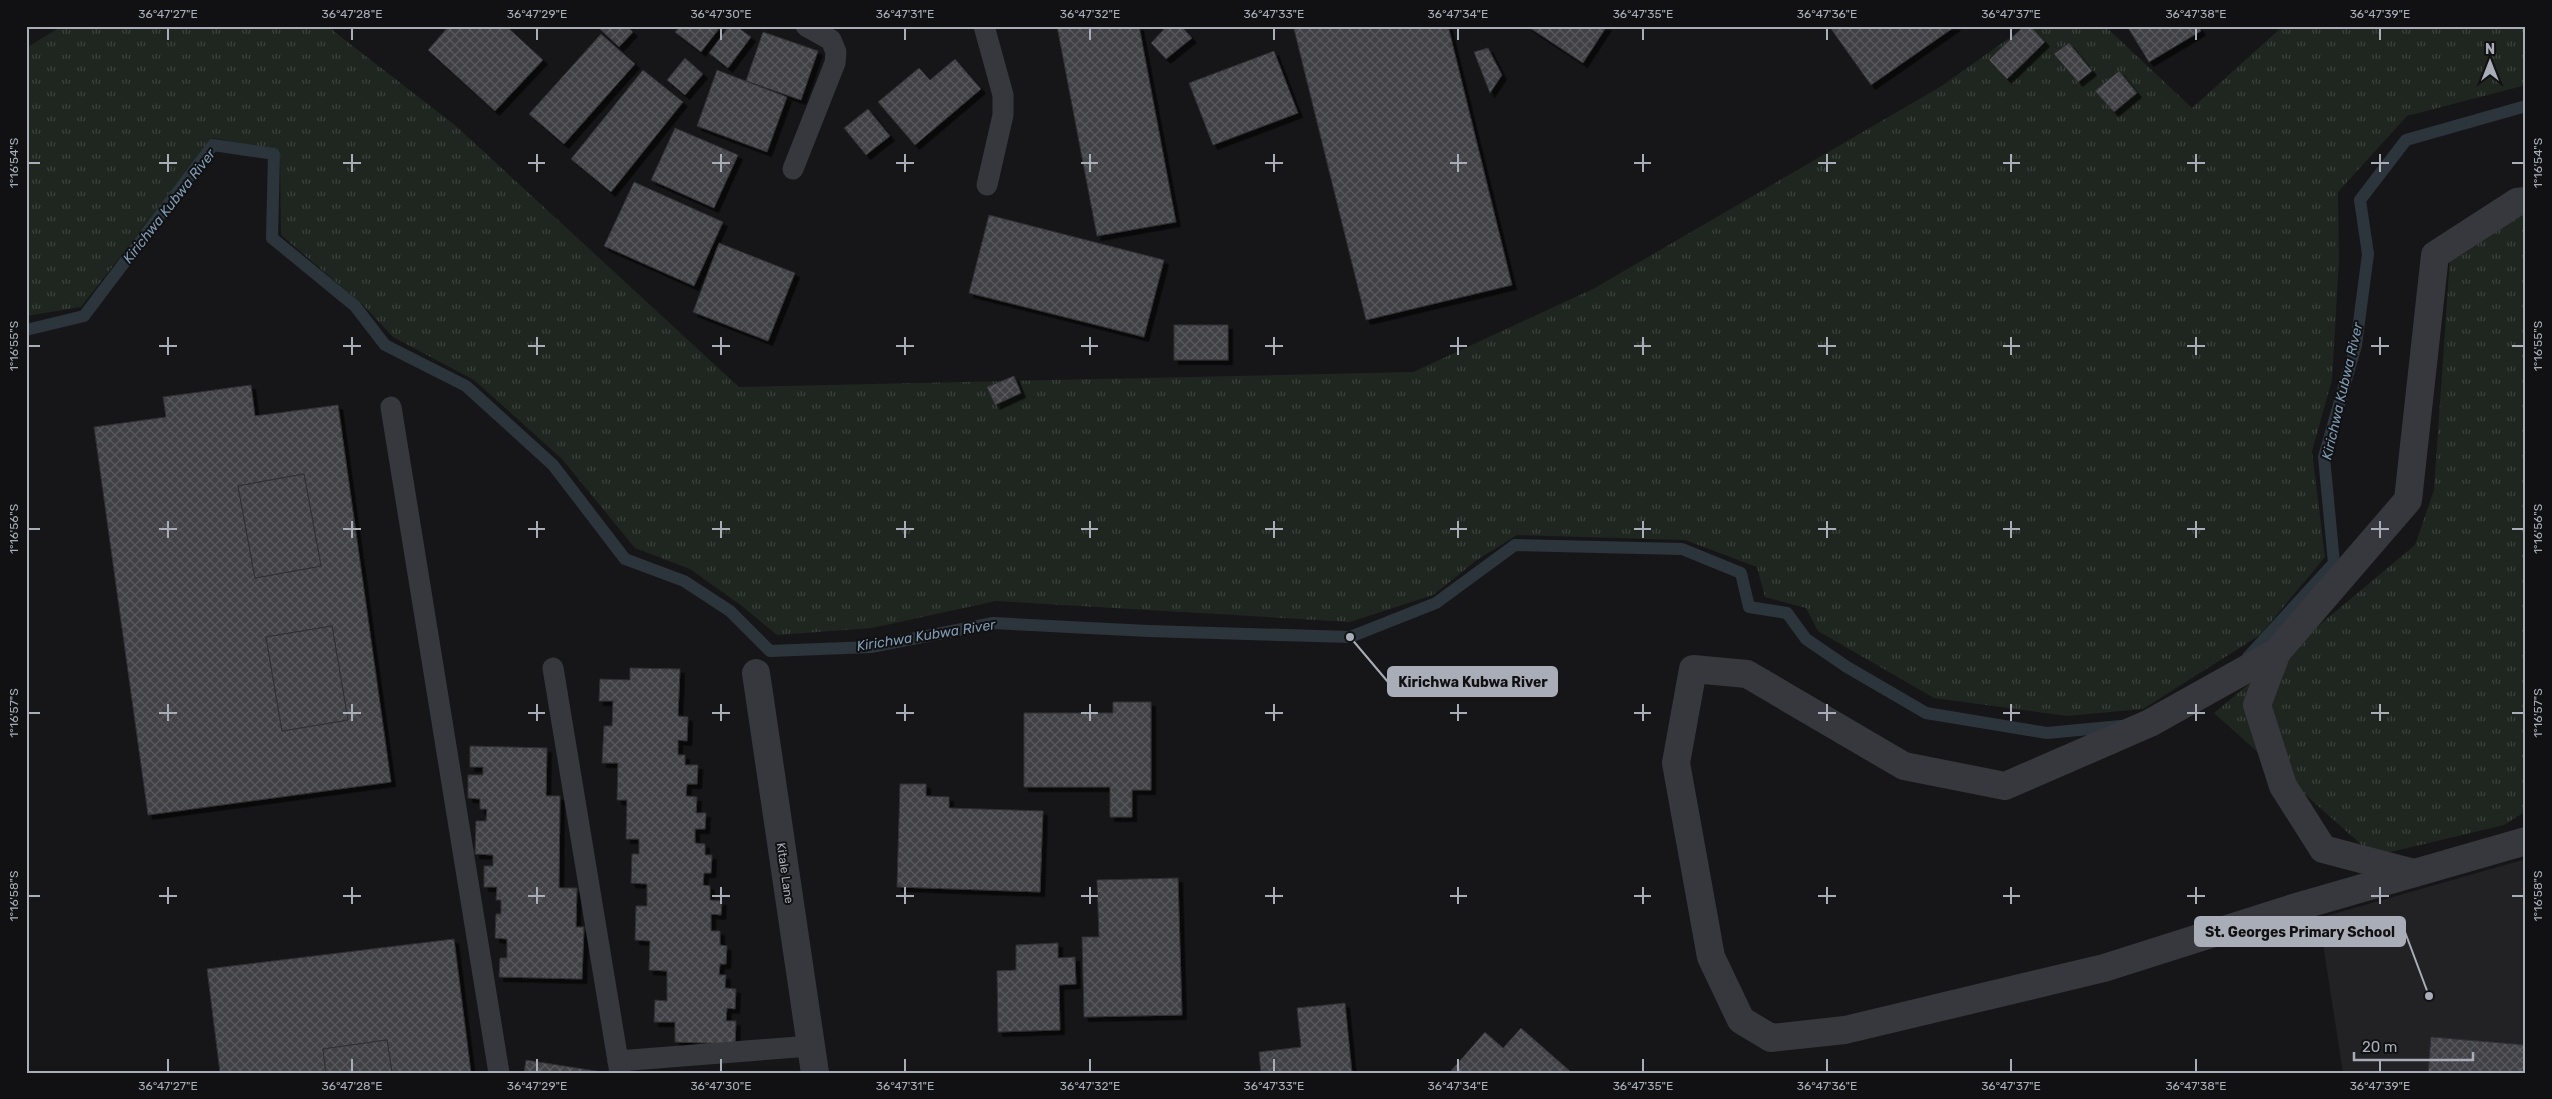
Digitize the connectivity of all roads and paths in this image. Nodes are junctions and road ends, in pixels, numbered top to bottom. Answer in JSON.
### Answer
{"nodes":[{"id":1,"x":806,"y":26,"type":"edge"},
{"id":2,"x":984,"y":26,"type":"edge"},
{"id":3,"x":793,"y":168,"type":"dead end"},
{"id":4,"x":987,"y":185,"type":"dead end"},
{"id":5,"x":2526,"y":201,"type":"edge"},
{"id":6,"x":391,"y":407,"type":"dead end"},
{"id":7,"x":2278,"y":652,"type":"junction"},
{"id":8,"x":553,"y":668,"type":"dead end"},
{"id":9,"x":756,"y":673,"type":"dead end"},
{"id":10,"x":2526,"y":840,"type":"edge"},
{"id":11,"x":2414,"y":873,"type":"junction"},
{"id":12,"x":810,"y":1046,"type":"junction"},
{"id":13,"x":619,"y":1067,"type":"edge"},
{"id":14,"x":499,"y":1073,"type":"edge"},
{"id":15,"x":815,"y":1073,"type":"edge"}],
"edges":[{"from":1,"to":3,"type":"lane"},
{"from":2,"to":4,"type":"lane"},
{"from":5,"to":7,"type":"street"},
{"from":6,"to":14,"type":"lane"},
{"from":7,"to":11,"type":"street"},
{"from":7,"to":11,"type":"street"},
{"from":8,"to":13,"type":"lane"},
{"from":9,"to":12,"type":"street","name":"Kitale Lane"},
{"from":10,"to":11,"type":"street"},
{"from":12,"to":13,"type":"lane"},
{"from":12,"to":15,"type":"street","name":"Kitale Lane"}]}
